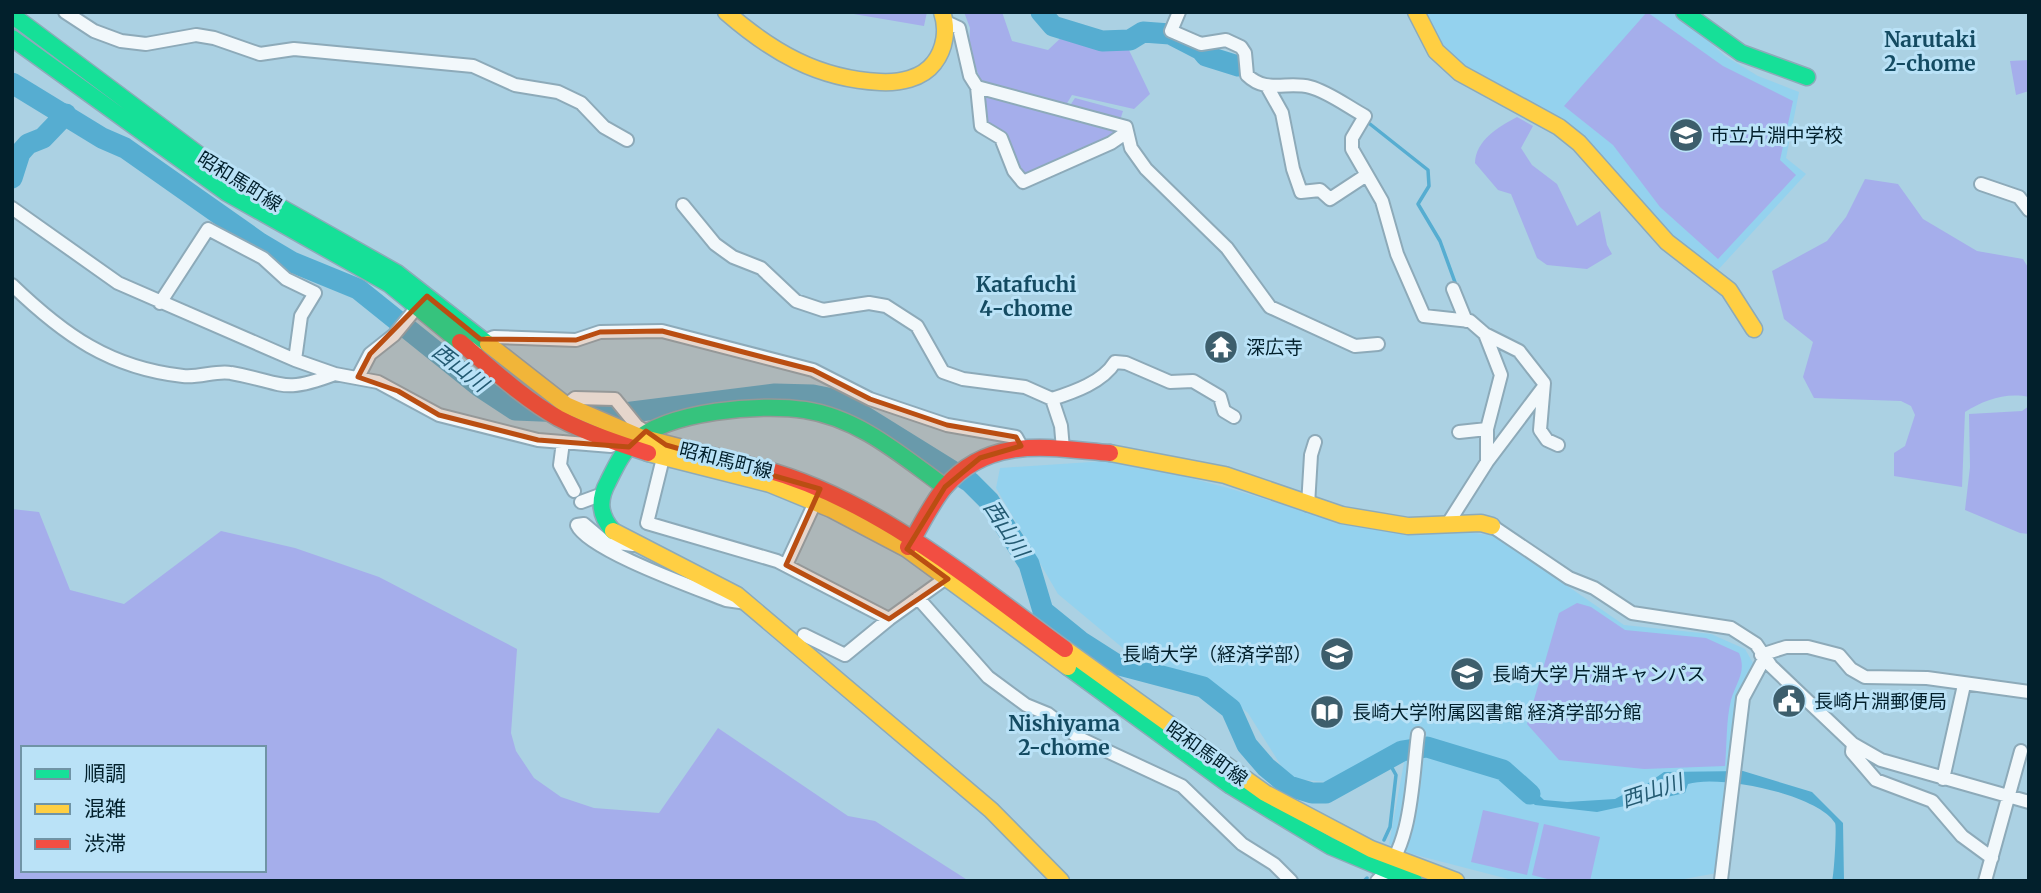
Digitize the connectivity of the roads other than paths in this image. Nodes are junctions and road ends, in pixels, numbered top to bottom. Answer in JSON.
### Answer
{"nodes":[{"id":1,"x":65,"y":12,"type":"edge"},
{"id":2,"x":726,"y":12,"type":"edge"},
{"id":3,"x":1179,"y":12,"type":"edge"},
{"id":4,"x":1416,"y":12,"type":"edge"},
{"id":5,"x":1684,"y":12,"type":"edge"},
{"id":6,"x":13,"y":15,"type":"edge"},
{"id":7,"x":944,"y":17,"type":"edge"},
{"id":8,"x":12,"y":37,"type":"edge"},
{"id":9,"x":1807,"y":77,"type":"dead end"},
{"id":10,"x":977,"y":88,"type":"junction"},
{"id":11,"x":1268,"y":88,"type":"junction"},
{"id":12,"x":1127,"y":132,"type":"junction"},
{"id":13,"x":627,"y":140,"type":"dead end"},
{"id":14,"x":1365,"y":176,"type":"junction"},
{"id":15,"x":1981,"y":184,"type":"dead end"},
{"id":16,"x":683,"y":205,"type":"dead end"},
{"id":17,"x":12,"y":208,"type":"edge"},
{"id":18,"x":2029,"y":210,"type":"edge"},
{"id":19,"x":12,"y":285,"type":"edge"},
{"id":20,"x":1452,"y":289,"type":"dead end"},
{"id":21,"x":160,"y":303,"type":"junction"},
{"id":22,"x":418,"y":305,"type":"junction"},
{"id":23,"x":1466,"y":321,"type":"junction"},
{"id":24,"x":1754,"y":329,"type":"dead end"},
{"id":25,"x":1485,"y":334,"type":"junction"},
{"id":26,"x":1378,"y":344,"type":"dead end"},
{"id":27,"x":476,"y":345,"type":"junction"},
{"id":28,"x":295,"y":360,"type":"junction"},
{"id":29,"x":335,"y":374,"type":"junction"},
{"id":30,"x":358,"y":377,"type":"junction"},
{"id":31,"x":1542,"y":390,"type":"junction"},
{"id":32,"x":543,"y":399,"type":"junction"},
{"id":33,"x":1052,"y":399,"type":"junction"},
{"id":34,"x":566,"y":405,"type":"junction"},
{"id":35,"x":1234,"y":417,"type":"dead end"},
{"id":36,"x":1487,"y":429,"type":"junction"},
{"id":37,"x":1460,"y":432,"type":"dead end"},
{"id":38,"x":637,"y":435,"type":"junction"},
{"id":39,"x":1315,"y":442,"type":"dead end"},
{"id":40,"x":563,"y":443,"type":"junction"},
{"id":41,"x":1558,"y":445,"type":"dead end"},
{"id":42,"x":1021,"y":446,"type":"junction"},
{"id":43,"x":1063,"y":449,"type":"junction"},
{"id":44,"x":665,"y":452,"type":"junction"},
{"id":45,"x":1487,"y":462,"type":"junction"},
{"id":46,"x":945,"y":487,"type":"junction"},
{"id":47,"x":600,"y":495,"type":"junction"},
{"id":48,"x":818,"y":495,"type":"junction"},
{"id":49,"x":1308,"y":505,"type":"junction"},
{"id":50,"x":1447,"y":525,"type":"junction"},
{"id":51,"x":1492,"y":526,"type":"joint"},
{"id":52,"x":910,"y":544,"type":"junction"},
{"id":53,"x":637,"y":545,"type":"junction"},
{"id":54,"x":786,"y":565,"type":"junction"},
{"id":55,"x":952,"y":574,"type":"junction"},
{"id":56,"x":918,"y":598,"type":"junction"},
{"id":57,"x":747,"y":604,"type":"junction"},
{"id":58,"x":889,"y":619,"type":"junction"},
{"id":59,"x":804,"y":635,"type":"dead end"},
{"id":60,"x":1763,"y":657,"type":"junction"},
{"id":61,"x":1964,"y":685,"type":"junction"},
{"id":62,"x":2029,"y":692,"type":"edge"},
{"id":63,"x":1418,"y":734,"type":"dead end"},
{"id":64,"x":1853,"y":744,"type":"junction"},
{"id":65,"x":2020,"y":750,"type":"edge"},
{"id":66,"x":1943,"y":779,"type":"junction"},
{"id":67,"x":2009,"y":796,"type":"junction"},
{"id":68,"x":2029,"y":802,"type":"edge"},
{"id":69,"x":1992,"y":858,"type":"junction"},
{"id":70,"x":1385,"y":871,"type":"edge"},
{"id":71,"x":1722,"y":880,"type":"edge"},
{"id":72,"x":1061,"y":881,"type":"edge"},
{"id":73,"x":1291,"y":881,"type":"edge"},
{"id":74,"x":1414,"y":881,"type":"edge"},
{"id":75,"x":1456,"y":881,"type":"edge"},
{"id":76,"x":1711,"y":881,"type":"edge"},
{"id":77,"x":1985,"y":881,"type":"edge"}],
"edges":[{"from":1,"to":13,"type":"street"},
{"from":2,"to":7,"type":"street"},
{"from":3,"to":11,"type":"street"},
{"from":4,"to":24,"type":"street"},
{"from":5,"to":9,"type":"street"},
{"from":6,"to":22,"type":"street","name":"昭和馬町線"},
{"from":7,"to":10,"type":"street"},
{"from":8,"to":22,"type":"street","name":"昭和馬町線"},
{"from":10,"to":12,"type":"street"},
{"from":10,"to":12,"type":"street"},
{"from":11,"to":14,"type":"street"},
{"from":11,"to":14,"type":"street"},
{"from":12,"to":26,"type":"street"},
{"from":14,"to":23,"type":"street"},
{"from":15,"to":18,"type":"street"},
{"from":16,"to":33,"type":"street"},
{"from":17,"to":21,"type":"street"},
{"from":19,"to":29,"type":"street"},
{"from":20,"to":23,"type":"street"},
{"from":21,"to":28,"type":"street"},
{"from":21,"to":28,"type":"street"},
{"from":22,"to":27,"type":"street","name":"昭和馬町線"},
{"from":22,"to":30,"type":"street"},
{"from":23,"to":25,"type":"street"},
{"from":25,"to":31,"type":"street"},
{"from":25,"to":36,"type":"street"},
{"from":27,"to":32,"type":"street","name":"昭和馬町線"},
{"from":27,"to":42,"type":"street"},
{"from":28,"to":29,"type":"street"},
{"from":29,"to":30,"type":"street"},
{"from":30,"to":40,"type":"street"},
{"from":31,"to":41,"type":"street"},
{"from":31,"to":45,"type":"street"},
{"from":32,"to":34,"type":"street","name":"昭和馬町線"},
{"from":32,"to":38,"type":"street","name":"昭和馬町線"},
{"from":33,"to":35,"type":"street"},
{"from":33,"to":43,"type":"street"},
{"from":34,"to":38,"type":"street","name":"昭和馬町線"},
{"from":34,"to":38,"type":"street"},
{"from":36,"to":37,"type":"street"},
{"from":36,"to":45,"type":"street"},
{"from":38,"to":40,"type":"street"},
{"from":38,"to":44,"type":"street","name":"昭和馬町線"},
{"from":38,"to":44,"type":"street"},
{"from":38,"to":46,"type":"street"},
{"from":38,"to":47,"type":"street"},
{"from":39,"to":49,"type":"street"},
{"from":40,"to":47,"type":"street"},
{"from":42,"to":43,"type":"street"},
{"from":42,"to":46,"type":"street"},
{"from":43,"to":49,"type":"street"},
{"from":44,"to":48,"type":"street","name":"昭和馬町線"},
{"from":44,"to":54,"type":"street"},
{"from":45,"to":50,"type":"street"},
{"from":46,"to":52,"type":"street"},
{"from":47,"to":53,"type":"street"},
{"from":48,"to":52,"type":"street","name":"昭和馬町線"},
{"from":48,"to":54,"type":"street"},
{"from":49,"to":50,"type":"street"},
{"from":50,"to":51,"type":"street"},
{"from":51,"to":60,"type":"street"},
{"from":52,"to":55,"type":"street","name":"昭和馬町線"},
{"from":53,"to":57,"type":"street"},
{"from":53,"to":57,"type":"street"},
{"from":54,"to":58,"type":"street"},
{"from":55,"to":56,"type":"street"},
{"from":55,"to":70,"type":"street","name":"昭和馬町線"},
{"from":56,"to":58,"type":"street"},
{"from":56,"to":73,"type":"street"},
{"from":57,"to":72,"type":"street"},
{"from":58,"to":59,"type":"street"},
{"from":60,"to":61,"type":"street"},
{"from":60,"to":64,"type":"street"},
{"from":60,"to":71,"type":"street"},
{"from":61,"to":62,"type":"street"},
{"from":61,"to":66,"type":"street"},
{"from":63,"to":70,"type":"street"},
{"from":64,"to":66,"type":"street"},
{"from":64,"to":69,"type":"street"},
{"from":65,"to":67,"type":"street"},
{"from":66,"to":67,"type":"street"},
{"from":67,"to":68,"type":"street"},
{"from":67,"to":69,"type":"street"},
{"from":69,"to":77,"type":"street"},
{"from":70,"to":74,"type":"street","name":"昭和馬町線"},
{"from":70,"to":75,"type":"street","name":"昭和馬町線"},
{"from":71,"to":76,"type":"street"}]}
